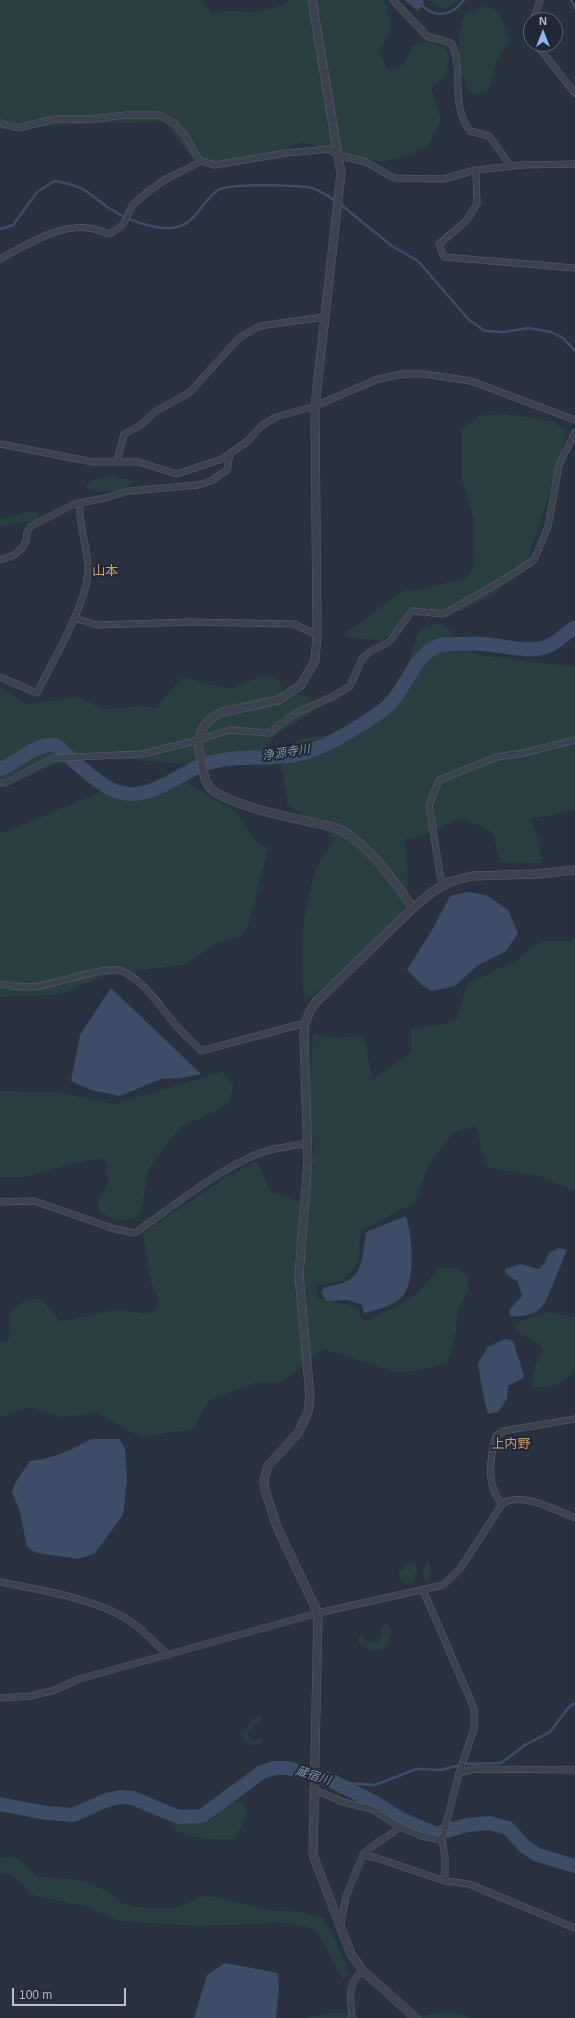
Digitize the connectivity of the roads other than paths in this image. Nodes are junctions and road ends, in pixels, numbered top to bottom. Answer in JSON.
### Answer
{"nodes":[{"id":1,"x":312,"y":0,"type":"edge"},
{"id":2,"x":393,"y":0,"type":"edge"},
{"id":3,"x":540,"y":0,"type":"edge"},
{"id":4,"x":536,"y":12,"type":"edge"},
{"id":5,"x":542,"y":52,"type":"edge"},
{"id":6,"x":575,"y":94,"type":"edge"},
{"id":7,"x":0,"y":123,"type":"edge"},
{"id":8,"x":338,"y":155,"type":"junction"},
{"id":9,"x":200,"y":161,"type":"junction"},
{"id":10,"x":575,"y":164,"type":"edge"},
{"id":11,"x":511,"y":166,"type":"junction"},
{"id":12,"x":476,"y":170,"type":"junction"},
{"id":13,"x":0,"y":259,"type":"edge"},
{"id":14,"x":575,"y":268,"type":"edge"},
{"id":15,"x":324,"y":318,"type":"junction"},
{"id":16,"x":315,"y":406,"type":"junction"},
{"id":17,"x":575,"y":420,"type":"edge"},
{"id":18,"x":575,"y":432,"type":"edge"},
{"id":19,"x":0,"y":444,"type":"edge"},
{"id":20,"x":230,"y":454,"type":"junction"},
{"id":21,"x":117,"y":461,"type":"junction"},
{"id":22,"x":80,"y":503,"type":"junction"},
{"id":23,"x":0,"y":560,"type":"edge"},
{"id":24,"x":74,"y":618,"type":"junction"},
{"id":25,"x":316,"y":634,"type":"junction"},
{"id":26,"x":0,"y":677,"type":"edge"},
{"id":27,"x":575,"y":740,"type":"edge"},
{"id":28,"x":198,"y":743,"type":"junction"},
{"id":29,"x":0,"y":783,"type":"edge"},
{"id":30,"x":575,"y":870,"type":"edge"},
{"id":31,"x":442,"y":886,"type":"junction"},
{"id":32,"x":413,"y":908,"type":"junction"},
{"id":33,"x":0,"y":984,"type":"edge"},
{"id":34,"x":305,"y":1023,"type":"junction"},
{"id":35,"x":308,"y":1143,"type":"junction"},
{"id":36,"x":0,"y":1202,"type":"edge"},
{"id":37,"x":575,"y":1419,"type":"edge"},
{"id":38,"x":502,"y":1504,"type":"junction"},
{"id":39,"x":575,"y":1518,"type":"edge"},
{"id":40,"x":0,"y":1582,"type":"edge"},
{"id":41,"x":423,"y":1590,"type":"junction"},
{"id":42,"x":318,"y":1613,"type":"junction"},
{"id":43,"x":168,"y":1655,"type":"junction"},
{"id":44,"x":0,"y":1698,"type":"edge"},
{"id":45,"x":575,"y":1770,"type":"edge"},
{"id":46,"x":460,"y":1773,"type":"junction"},
{"id":47,"x":313,"y":1789,"type":"junction"},
{"id":48,"x":400,"y":1827,"type":"junction"},
{"id":49,"x":442,"y":1840,"type":"junction"},
{"id":50,"x":363,"y":1855,"type":"junction"},
{"id":51,"x":445,"y":1881,"type":"junction"},
{"id":52,"x":340,"y":1928,"type":"junction"},
{"id":53,"x":575,"y":1928,"type":"edge"},
{"id":54,"x":364,"y":1971,"type":"junction"},
{"id":55,"x":352,"y":2018,"type":"edge"},
{"id":56,"x":416,"y":2018,"type":"edge"}],
"edges":[{"from":1,"to":8,"type":"street"},
{"from":2,"to":11,"type":"street"},
{"from":3,"to":4,"type":"street"},
{"from":5,"to":6,"type":"street"},
{"from":7,"to":9,"type":"street"},
{"from":8,"to":9,"type":"street"},
{"from":8,"to":12,"type":"street"},
{"from":8,"to":15,"type":"street"},
{"from":9,"to":13,"type":"street"},
{"from":10,"to":11,"type":"street"},
{"from":11,"to":12,"type":"street"},
{"from":12,"to":14,"type":"street"},
{"from":15,"to":16,"type":"street"},
{"from":15,"to":21,"type":"street"},
{"from":16,"to":17,"type":"street"},
{"from":16,"to":20,"type":"street"},
{"from":16,"to":25,"type":"street"},
{"from":18,"to":28,"type":"street"},
{"from":19,"to":21,"type":"street"},
{"from":20,"to":21,"type":"street"},
{"from":20,"to":22,"type":"street"},
{"from":22,"to":23,"type":"street"},
{"from":22,"to":24,"type":"street"},
{"from":24,"to":25,"type":"street"},
{"from":24,"to":26,"type":"street"},
{"from":25,"to":28,"type":"street"},
{"from":27,"to":31,"type":"street"},
{"from":28,"to":29,"type":"street"},
{"from":28,"to":32,"type":"street"},
{"from":30,"to":31,"type":"street"},
{"from":31,"to":32,"type":"street"},
{"from":32,"to":34,"type":"street"},
{"from":33,"to":34,"type":"street"},
{"from":34,"to":35,"type":"street"},
{"from":35,"to":36,"type":"street"},
{"from":35,"to":42,"type":"street"},
{"from":37,"to":38,"type":"street"},
{"from":38,"to":39,"type":"street"},
{"from":38,"to":41,"type":"street"},
{"from":40,"to":43,"type":"street"},
{"from":41,"to":42,"type":"street"},
{"from":41,"to":46,"type":"street"},
{"from":42,"to":43,"type":"street"},
{"from":42,"to":47,"type":"street"},
{"from":43,"to":44,"type":"street"},
{"from":45,"to":46,"type":"street"},
{"from":46,"to":49,"type":"street"},
{"from":47,"to":48,"type":"street"},
{"from":47,"to":52,"type":"street"},
{"from":48,"to":49,"type":"street"},
{"from":48,"to":50,"type":"street"},
{"from":49,"to":51,"type":"street"},
{"from":50,"to":51,"type":"street"},
{"from":50,"to":52,"type":"street"},
{"from":51,"to":53,"type":"street"},
{"from":52,"to":54,"type":"street"},
{"from":54,"to":55,"type":"street"},
{"from":54,"to":56,"type":"street"}]}
